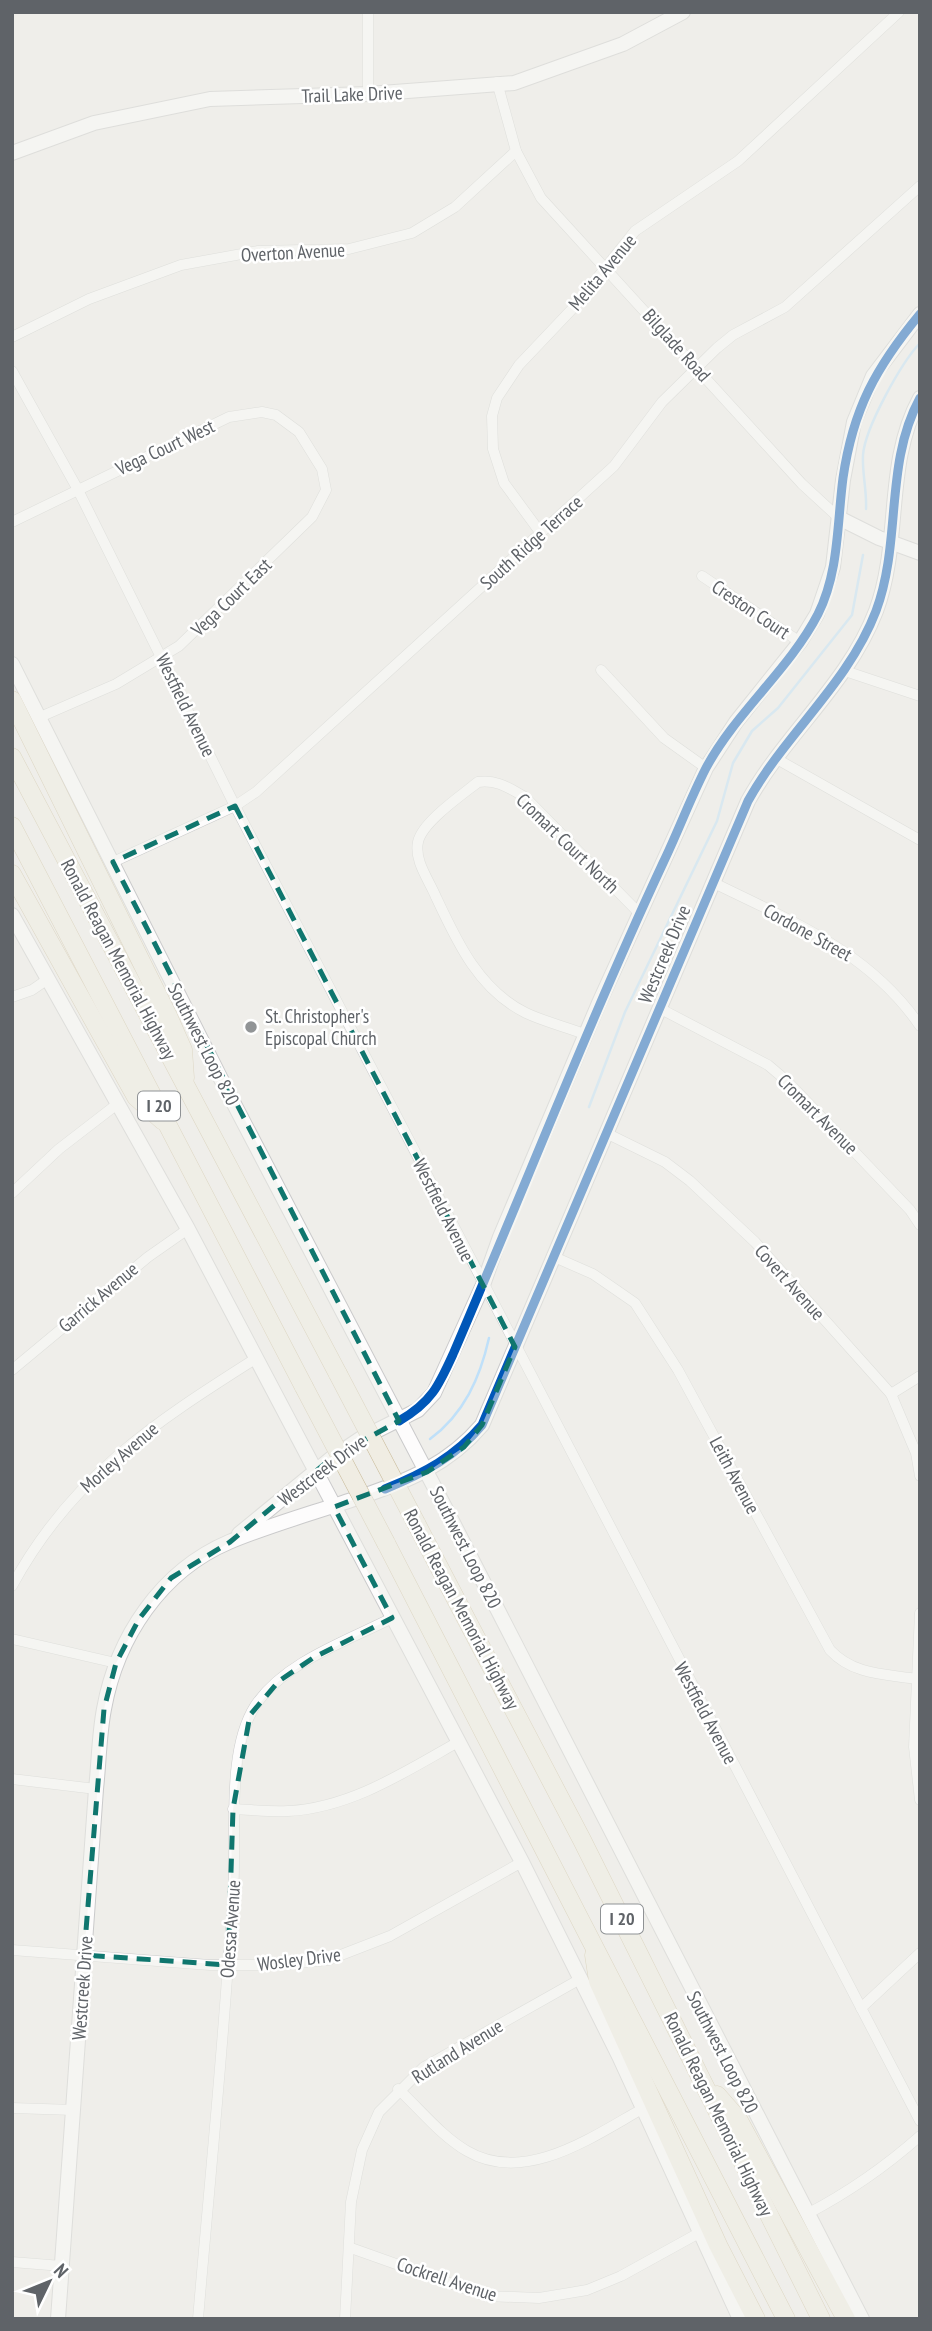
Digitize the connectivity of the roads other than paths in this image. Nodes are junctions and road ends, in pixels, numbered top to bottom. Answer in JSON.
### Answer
{"nodes":[{"id":1,"x":369,"y":12,"type":"edge"},
{"id":2,"x":683,"y":12,"type":"edge"},
{"id":3,"x":899,"y":12,"type":"edge"},
{"id":4,"x":496,"y":82,"type":"junction"},
{"id":5,"x":368,"y":94,"type":"junction"},
{"id":6,"x":516,"y":151,"type":"junction"},
{"id":7,"x":12,"y":153,"type":"edge"},
{"id":8,"x":920,"y":186,"type":"edge"},
{"id":9,"x":607,"y":268,"type":"junction"},
{"id":10,"x":920,"y":314,"type":"edge"},
{"id":11,"x":12,"y":337,"type":"edge"},
{"id":12,"x":696,"y":367,"type":"junction"},
{"id":13,"x":12,"y":371,"type":"edge"},
{"id":14,"x":920,"y":398,"type":"edge"},
{"id":15,"x":313,"y":451,"type":"joint"},
{"id":16,"x":78,"y":488,"type":"junction"},
{"id":17,"x":839,"y":518,"type":"junction"},
{"id":18,"x":12,"y":522,"type":"edge"},
{"id":19,"x":540,"y":533,"type":"junction"},
{"id":20,"x":891,"y":543,"type":"junction"},
{"id":21,"x":920,"y":553,"type":"edge"},
{"id":22,"x":702,"y":576,"type":"dead end"},
{"id":23,"x":800,"y":642,"type":"junction"},
{"id":24,"x":163,"y":658,"type":"junction"},
{"id":25,"x":12,"y":664,"type":"edge"},
{"id":26,"x":601,"y":670,"type":"dead end"},
{"id":27,"x":845,"y":671,"type":"junction"},
{"id":28,"x":920,"y":696,"type":"edge"},
{"id":29,"x":12,"y":700,"type":"edge"},
{"id":30,"x":40,"y":717,"type":"junction"},
{"id":31,"x":12,"y":757,"type":"edge"},
{"id":32,"x":775,"y":758,"type":"junction"},
{"id":33,"x":706,"y":768,"type":"junction"},
{"id":34,"x":235,"y":806,"type":"junction"},
{"id":35,"x":12,"y":826,"type":"edge"},
{"id":36,"x":920,"y":840,"type":"edge"},
{"id":37,"x":113,"y":862,"type":"junction"},
{"id":38,"x":12,"y":874,"type":"edge"},
{"id":39,"x":714,"y":883,"type":"junction"},
{"id":40,"x":639,"y":913,"type":"junction"},
{"id":41,"x":12,"y":915,"type":"edge"},
{"id":42,"x":48,"y":979,"type":"junction"},
{"id":43,"x":12,"y":997,"type":"edge"},
{"id":44,"x":659,"y":1008,"type":"junction"},
{"id":45,"x":920,"y":1026,"type":"edge"},
{"id":46,"x":587,"y":1035,"type":"junction"},
{"id":47,"x":186,"y":1085,"type":"junction"},
{"id":48,"x":116,"y":1105,"type":"junction"},
{"id":49,"x":172,"y":1130,"type":"junction"},
{"id":50,"x":606,"y":1133,"type":"junction"},
{"id":51,"x":12,"y":1193,"type":"edge"},
{"id":52,"x":920,"y":1225,"type":"edge"},
{"id":53,"x":188,"y":1229,"type":"junction"},
{"id":54,"x":552,"y":1256,"type":"junction"},
{"id":55,"x":483,"y":1285,"type":"junction"},
{"id":56,"x":514,"y":1347,"type":"junction"},
{"id":57,"x":256,"y":1359,"type":"junction"},
{"id":58,"x":12,"y":1370,"type":"edge"},
{"id":59,"x":920,"y":1376,"type":"edge"},
{"id":60,"x":891,"y":1394,"type":"junction"},
{"id":61,"x":399,"y":1421,"type":"junction"},
{"id":62,"x":315,"y":1471,"type":"junction"},
{"id":63,"x":427,"y":1472,"type":"junction"},
{"id":64,"x":920,"y":1476,"type":"edge"},
{"id":65,"x":334,"y":1507,"type":"junction"},
{"id":66,"x":230,"y":1542,"type":"junction"},
{"id":67,"x":12,"y":1586,"type":"edge"},
{"id":68,"x":920,"y":1614,"type":"edge"},
{"id":69,"x":392,"y":1618,"type":"junction"},
{"id":70,"x":12,"y":1639,"type":"edge"},
{"id":71,"x":116,"y":1663,"type":"junction"},
{"id":72,"x":917,"y":1679,"type":"junction"},
{"id":73,"x":458,"y":1742,"type":"junction"},
{"id":74,"x":12,"y":1779,"type":"edge"},
{"id":75,"x":96,"y":1789,"type":"junction"},
{"id":76,"x":920,"y":1800,"type":"edge"},
{"id":77,"x":233,"y":1809,"type":"junction"},
{"id":78,"x":522,"y":1862,"type":"junction"},
{"id":79,"x":592,"y":1941,"type":"junction"},
{"id":80,"x":12,"y":1950,"type":"edge"},
{"id":81,"x":920,"y":1953,"type":"edge"},
{"id":82,"x":84,"y":1955,"type":"junction"},
{"id":83,"x":228,"y":1965,"type":"junction"},
{"id":84,"x":582,"y":1978,"type":"junction"},
{"id":85,"x":861,"y":2008,"type":"junction"},
{"id":86,"x":701,"y":2078,"type":"junction"},
{"id":87,"x":398,"y":2089,"type":"junction"},
{"id":88,"x":12,"y":2108,"type":"edge"},
{"id":89,"x":642,"y":2109,"type":"junction"},
{"id":90,"x":74,"y":2110,"type":"junction"},
{"id":91,"x":920,"y":2122,"type":"edge"},
{"id":92,"x":920,"y":2136,"type":"edge"},
{"id":93,"x":807,"y":2214,"type":"junction"},
{"id":94,"x":699,"y":2233,"type":"junction"},
{"id":95,"x":351,"y":2248,"type":"junction"},
{"id":96,"x":12,"y":2262,"type":"edge"},
{"id":97,"x":62,"y":2266,"type":"junction"},
{"id":98,"x":58,"y":2319,"type":"edge"},
{"id":99,"x":198,"y":2319,"type":"edge"},
{"id":100,"x":345,"y":2319,"type":"edge"},
{"id":101,"x":740,"y":2319,"type":"edge"},
{"id":102,"x":756,"y":2319,"type":"edge"},
{"id":103,"x":786,"y":2319,"type":"edge"},
{"id":104,"x":821,"y":2319,"type":"edge"},
{"id":105,"x":846,"y":2319,"type":"edge"},
{"id":106,"x":862,"y":2319,"type":"edge"}],
"edges":[{"from":1,"to":5,"type":"street"},
{"from":2,"to":4,"type":"street","name":"Trail Lake Drive"},
{"from":3,"to":9,"type":"street","name":"Melita Avenue"},
{"from":4,"to":5,"type":"street","name":"Trail Lake Drive"},
{"from":4,"to":6,"type":"street","name":"Bilglade Road"},
{"from":5,"to":7,"type":"street","name":"Trail Lake Drive"},
{"from":6,"to":9,"type":"street","name":"Bilglade Road"},
{"from":6,"to":11,"type":"street","name":"Overton Avenue"},
{"from":8,"to":12,"type":"street","name":"South Ridge Terrace"},
{"from":9,"to":12,"type":"street","name":"Bilglade Road"},
{"from":9,"to":19,"type":"street","name":"Melita Avenue"},
{"from":10,"to":17,"type":"street","name":"Westcreek Drive"},
{"from":12,"to":17,"type":"street","name":"Bilglade Road"},
{"from":12,"to":19,"type":"street","name":"South Ridge Terrace"},
{"from":13,"to":16,"type":"street","name":"Westfield Avenue"},
{"from":14,"to":20,"type":"street","name":"Westcreek Drive"},
{"from":15,"to":16,"type":"street","name":"Vega Court West"},
{"from":15,"to":24,"type":"street","name":"Vega Court East"},
{"from":16,"to":18,"type":"street","name":"Vega Court West"},
{"from":16,"to":24,"type":"street","name":"Westfield Avenue"},
{"from":17,"to":20,"type":"street","name":"Bilglade Road"},
{"from":17,"to":23,"type":"street","name":"Westcreek Drive"},
{"from":19,"to":34,"type":"street","name":"South Ridge Terrace"},
{"from":20,"to":21,"type":"street","name":"Bilglade Road"},
{"from":20,"to":27,"type":"street","name":"Westcreek Drive"},
{"from":22,"to":23,"type":"street","name":"Creston Court"},
{"from":23,"to":33,"type":"street","name":"Westcreek Drive"},
{"from":24,"to":30,"type":"street","name":"Vega Court East"},
{"from":24,"to":34,"type":"street","name":"Westfield Avenue"},
{"from":25,"to":30,"type":"street","name":"Southwest Loop 820"},
{"from":26,"to":33,"type":"street"},
{"from":27,"to":28,"type":"street"},
{"from":27,"to":32,"type":"street","name":"Westcreek Drive"},
{"from":29,"to":47,"type":"highway"},
{"from":30,"to":37,"type":"street","name":"Southwest Loop 820"},
{"from":31,"to":47,"type":"highway","name":"Ronald Reagan Memorial Highway","number":"I 20"},
{"from":32,"to":36,"type":"street"},
{"from":32,"to":39,"type":"street","name":"Westcreek Drive"},
{"from":33,"to":40,"type":"street","name":"Westcreek Drive"},
{"from":34,"to":37,"type":"street","name":"South Ridge Terrace"},
{"from":34,"to":55,"type":"street","name":"Westfield Avenue"},
{"from":35,"to":49,"type":"highway","name":"Ronald Reagan Memorial Highway","number":"I 20"},
{"from":37,"to":61,"type":"street","name":"Southwest Loop 820"},
{"from":38,"to":49,"type":"highway"},
{"from":39,"to":44,"type":"street","name":"Westcreek Drive"},
{"from":39,"to":45,"type":"street","name":"Cordone Street"},
{"from":40,"to":46,"type":"street","name":"Westcreek Drive"},
{"from":40,"to":46,"type":"street","name":"Cromart Court North"},
{"from":41,"to":42,"type":"street"},
{"from":42,"to":43,"type":"street"},
{"from":42,"to":48,"type":"street"},
{"from":44,"to":50,"type":"street","name":"Westcreek Drive"},
{"from":44,"to":52,"type":"street","name":"Cromart Avenue"},
{"from":46,"to":55,"type":"street","name":"Westcreek Drive"},
{"from":47,"to":86,"type":"highway","name":"Ronald Reagan Memorial Highway","number":"I 20","bridge":true},
{"from":48,"to":51,"type":"street"},
{"from":48,"to":53,"type":"street"},
{"from":49,"to":79,"type":"highway","name":"Ronald Reagan Memorial Highway","number":"I 20","bridge":true},
{"from":50,"to":54,"type":"street","name":"Westcreek Drive"},
{"from":50,"to":60,"type":"street","name":"Covert Avenue"},
{"from":53,"to":57,"type":"street"},
{"from":53,"to":58,"type":"street","name":"Garrick Avenue"},
{"from":54,"to":56,"type":"street","name":"Westcreek Drive"},
{"from":54,"to":72,"type":"street","name":"Leith Avenue"},
{"from":55,"to":56,"type":"street","name":"Westfield Avenue"},
{"from":55,"to":61,"type":"street","name":"Westcreek Drive"},
{"from":56,"to":63,"type":"street","name":"Westcreek Drive"},
{"from":56,"to":85,"type":"street","name":"Westfield Avenue"},
{"from":57,"to":62,"type":"street"},
{"from":57,"to":67,"type":"street","name":"Morley Avenue"},
{"from":59,"to":60,"type":"street"},
{"from":60,"to":64,"type":"street","name":"Covert Avenue"},
{"from":61,"to":62,"type":"street","name":"Westcreek Drive"},
{"from":61,"to":63,"type":"street","name":"Southwest Loop 820"},
{"from":62,"to":65,"type":"street"},
{"from":62,"to":66,"type":"street","name":"Westcreek Drive"},
{"from":63,"to":65,"type":"street","name":"Westcreek Drive"},
{"from":63,"to":93,"type":"street","name":"Southwest Loop 820"},
{"from":65,"to":66,"type":"street","name":"Westcreek Drive"},
{"from":65,"to":69,"type":"street"},
{"from":66,"to":71,"type":"street","name":"Westcreek Drive"},
{"from":68,"to":72,"type":"street"},
{"from":69,"to":73,"type":"street"},
{"from":69,"to":77,"type":"street","name":"Odessa Avenue"},
{"from":70,"to":71,"type":"street"},
{"from":71,"to":75,"type":"street","name":"Westcreek Drive"},
{"from":72,"to":76,"type":"street"},
{"from":73,"to":77,"type":"street"},
{"from":73,"to":78,"type":"street"},
{"from":74,"to":75,"type":"street"},
{"from":75,"to":82,"type":"street","name":"Westcreek Drive"},
{"from":77,"to":83,"type":"street","name":"Odessa Avenue"},
{"from":78,"to":83,"type":"street","name":"Wosley Drive"},
{"from":78,"to":84,"type":"street"},
{"from":79,"to":102,"type":"highway"},
{"from":79,"to":103,"type":"highway","name":"Ronald Reagan Memorial Highway","number":"I 20"},
{"from":80,"to":82,"type":"street","name":"Wosley Drive"},
{"from":81,"to":85,"type":"street"},
{"from":82,"to":83,"type":"street","name":"Wosley Drive"},
{"from":82,"to":90,"type":"street","name":"Westcreek Drive"},
{"from":83,"to":99,"type":"street","name":"Odessa Avenue"},
{"from":84,"to":87,"type":"street","name":"Rutland Avenue"},
{"from":84,"to":89,"type":"street"},
{"from":85,"to":91,"type":"street","name":"Westfield Avenue"},
{"from":86,"to":104,"type":"highway","name":"Ronald Reagan Memorial Highway","number":"I 20"},
{"from":86,"to":105,"type":"highway"},
{"from":87,"to":89,"type":"street"},
{"from":87,"to":95,"type":"street","name":"Rutland Avenue"},
{"from":88,"to":90,"type":"street"},
{"from":89,"to":94,"type":"street"},
{"from":90,"to":97,"type":"street","name":"Westcreek Drive"},
{"from":92,"to":93,"type":"street"},
{"from":93,"to":106,"type":"street","name":"Southwest Loop 820"},
{"from":94,"to":95,"type":"street","name":"Cockrell Avenue"},
{"from":94,"to":101,"type":"street"},
{"from":95,"to":100,"type":"street","name":"Rutland Avenue"},
{"from":96,"to":97,"type":"street"},
{"from":97,"to":98,"type":"street","name":"Westcreek Drive"}]}
